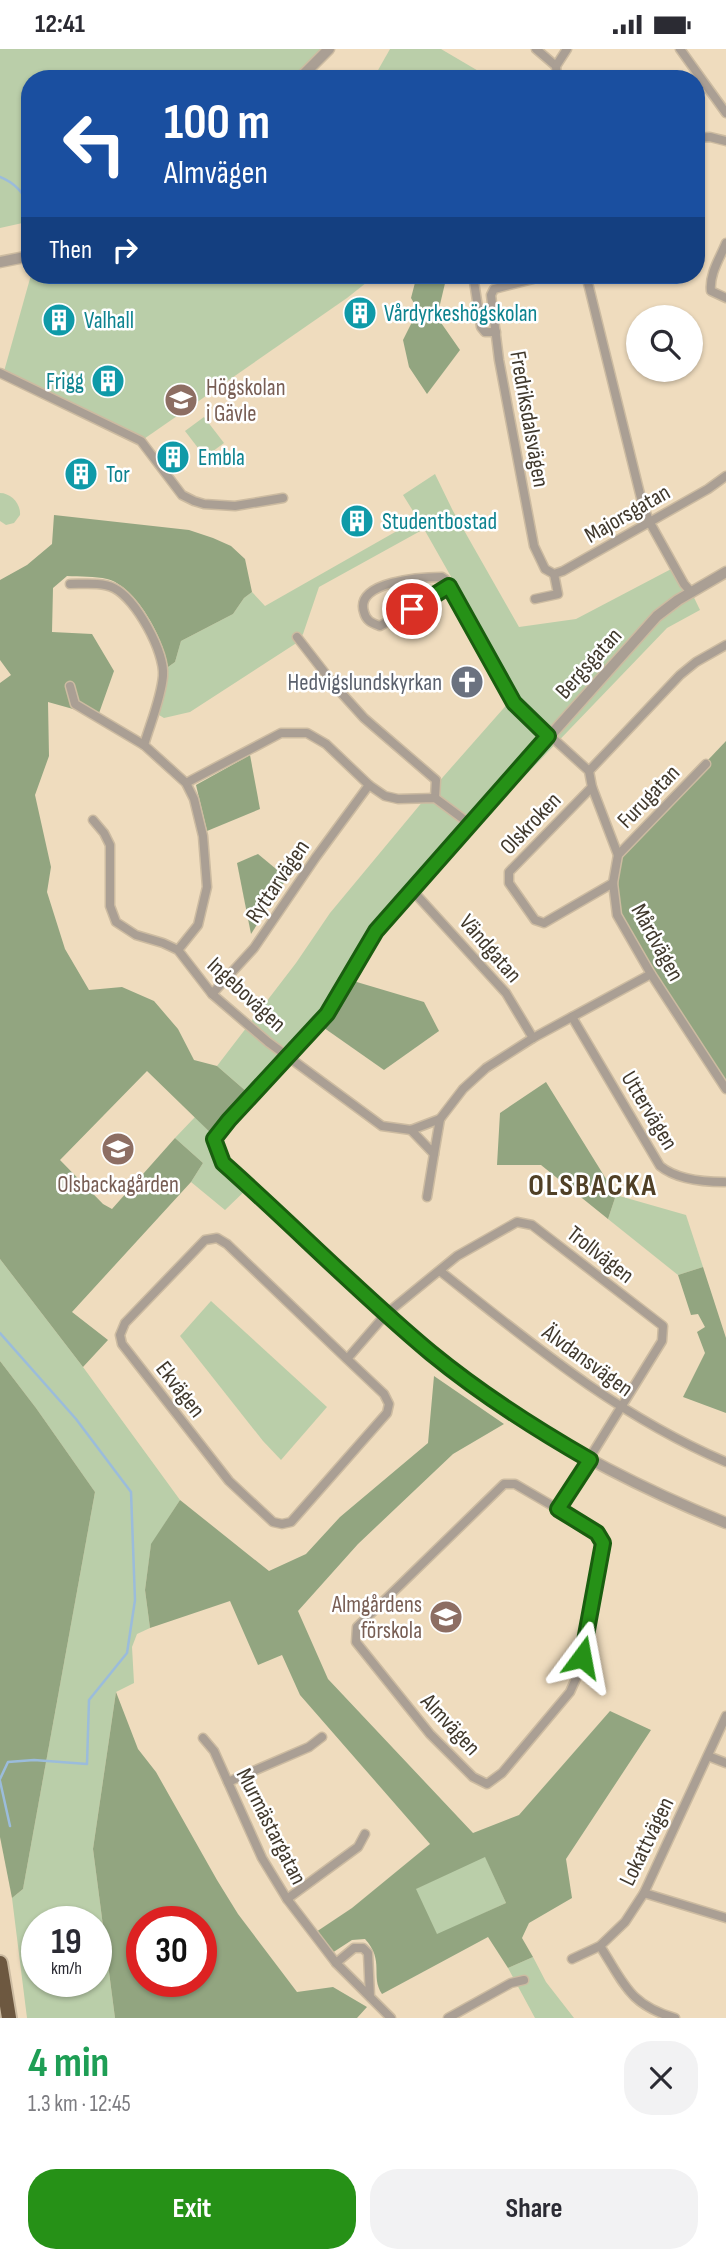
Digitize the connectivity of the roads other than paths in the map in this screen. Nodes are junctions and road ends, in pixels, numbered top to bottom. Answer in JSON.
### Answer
{"nodes":[{"id":1,"x":329,"y":49,"type":"edge"},
{"id":2,"x":536,"y":49,"type":"edge"},
{"id":3,"x":567,"y":49,"type":"edge"},
{"id":4,"x":680,"y":49,"type":"edge"},
{"id":5,"x":556,"y":66,"type":"junction"},
{"id":6,"x":308,"y":70,"type":"edge"},
{"id":7,"x":556,"y":70,"type":"edge"},
{"id":8,"x":695,"y":70,"type":"edge"},
{"id":9,"x":705,"y":84,"type":"edge"},
{"id":10,"x":726,"y":113,"type":"edge"},
{"id":11,"x":705,"y":137,"type":"edge"},
{"id":12,"x":726,"y":141,"type":"edge"},
{"id":13,"x":726,"y":243,"type":"edge"},
{"id":14,"x":21,"y":258,"type":"edge"},
{"id":15,"x":0,"y":262,"type":"edge"},
{"id":16,"x":474,"y":284,"type":"edge"},
{"id":17,"x":514,"y":284,"type":"edge"},
{"id":18,"x":588,"y":284,"type":"edge"},
{"id":19,"x":726,"y":298,"type":"edge"},
{"id":20,"x":496,"y":332,"type":"junction"},
{"id":21,"x":0,"y":373,"type":"edge"},
{"id":22,"x":726,"y":476,"type":"edge"},
{"id":23,"x":283,"y":498,"type":"dead end"},
{"id":24,"x":649,"y":521,"type":"junction"},
{"id":25,"x":726,"y":572,"type":"edge"},
{"id":26,"x":554,"y":574,"type":"junction"},
{"id":27,"x":70,"y":584,"type":"dead end"},
{"id":28,"x":449,"y":586,"type":"junction"},
{"id":29,"x":691,"y":592,"type":"junction"},
{"id":30,"x":536,"y":599,"type":"dead end"},
{"id":31,"x":296,"y":636,"type":"dead end"},
{"id":32,"x":726,"y":645,"type":"edge"},
{"id":33,"x":70,"y":686,"type":"dead end"},
{"id":34,"x":548,"y":736,"type":"junction"},
{"id":35,"x":144,"y":745,"type":"junction"},
{"id":36,"x":706,"y":764,"type":"dead end"},
{"id":37,"x":589,"y":771,"type":"junction"},
{"id":38,"x":186,"y":783,"type":"junction"},
{"id":39,"x":369,"y":785,"type":"junction"},
{"id":40,"x":592,"y":787,"type":"junction"},
{"id":41,"x":435,"y":798,"type":"junction"},
{"id":42,"x":93,"y":820,"type":"dead end"},
{"id":43,"x":470,"y":824,"type":"junction"},
{"id":44,"x":618,"y":855,"type":"junction"},
{"id":45,"x":613,"y":883,"type":"junction"},
{"id":46,"x":412,"y":890,"type":"junction"},
{"id":47,"x":178,"y":950,"type":"junction"},
{"id":48,"x":651,"y":974,"type":"junction"},
{"id":49,"x":212,"y":994,"type":"junction"},
{"id":50,"x":572,"y":1017,"type":"junction"},
{"id":51,"x":533,"y":1038,"type":"junction"},
{"id":52,"x":289,"y":1057,"type":"junction"},
{"id":53,"x":726,"y":1089,"type":"edge"},
{"id":54,"x":440,"y":1119,"type":"junction"},
{"id":55,"x":411,"y":1130,"type":"junction"},
{"id":56,"x":433,"y":1154,"type":"junction"},
{"id":57,"x":725,"y":1181,"type":"edge"},
{"id":58,"x":427,"y":1197,"type":"dead end"},
{"id":59,"x":440,"y":1271,"type":"junction"},
{"id":60,"x":386,"y":1314,"type":"junction"},
{"id":61,"x":347,"y":1359,"type":"junction"},
{"id":62,"x":621,"y":1409,"type":"junction"},
{"id":63,"x":590,"y":1460,"type":"junction"},
{"id":64,"x":726,"y":1462,"type":"edge"},
{"id":65,"x":558,"y":1509,"type":"junction"},
{"id":66,"x":726,"y":1523,"type":"edge"},
{"id":67,"x":726,"y":1716,"type":"edge"},
{"id":68,"x":322,"y":1737,"type":"dead end"},
{"id":69,"x":203,"y":1738,"type":"dead end"},
{"id":70,"x":708,"y":1756,"type":"junction"},
{"id":71,"x":726,"y":1763,"type":"edge"},
{"id":72,"x":228,"y":1782,"type":"junction"},
{"id":73,"x":365,"y":1834,"type":"dead end"},
{"id":74,"x":644,"y":1893,"type":"junction"},
{"id":75,"x":287,"y":1899,"type":"junction"},
{"id":76,"x":726,"y":1918,"type":"edge"},
{"id":77,"x":600,"y":1946,"type":"junction"},
{"id":78,"x":572,"y":1959,"type":"dead end"},
{"id":79,"x":0,"y":1963,"type":"edge"},
{"id":80,"x":336,"y":1963,"type":"junction"},
{"id":81,"x":524,"y":1980,"type":"dead end"},
{"id":82,"x":370,"y":1997,"type":"junction"},
{"id":83,"x":9,"y":2018,"type":"edge"},
{"id":84,"x":391,"y":2018,"type":"edge"},
{"id":85,"x":448,"y":2018,"type":"edge"},
{"id":86,"x":675,"y":2018,"type":"edge"}],
"edges":[{"from":1,"to":6,"type":"street"},
{"from":2,"to":5,"type":"street"},
{"from":3,"to":5,"type":"street"},
{"from":4,"to":8,"type":"street"},
{"from":5,"to":7,"type":"street"},
{"from":9,"to":10,"type":"street"},
{"from":11,"to":12,"type":"street"},
{"from":13,"to":19,"type":"street"},
{"from":14,"to":15,"type":"street"},
{"from":16,"to":20,"type":"street"},
{"from":17,"to":20,"type":"street","name":"Fredriksdalsvägen"},
{"from":18,"to":24,"type":"street"},
{"from":20,"to":26,"type":"street","name":"Fredriksdalsvägen"},
{"from":21,"to":23,"type":"street"},
{"from":22,"to":24,"type":"street","name":"Majorsgatan"},
{"from":24,"to":26,"type":"street","name":"Majorsgatan"},
{"from":24,"to":29,"type":"street"},
{"from":25,"to":29,"type":"street","name":"Bergsgatan"},
{"from":26,"to":30,"type":"street"},
{"from":27,"to":35,"type":"street"},
{"from":28,"to":28,"type":"street"},
{"from":28,"to":34,"type":"street"},
{"from":29,"to":34,"type":"street","name":"Bergsgatan"},
{"from":31,"to":41,"type":"street"},
{"from":32,"to":37,"type":"street"},
{"from":33,"to":35,"type":"street"},
{"from":34,"to":37,"type":"street"},
{"from":34,"to":43,"type":"street","name":"Bergsgatan"},
{"from":35,"to":38,"type":"street"},
{"from":36,"to":44,"type":"street","name":"Furugatan"},
{"from":37,"to":40,"type":"street"},
{"from":38,"to":39,"type":"street"},
{"from":38,"to":47,"type":"street"},
{"from":39,"to":41,"type":"street"},
{"from":39,"to":49,"type":"street","name":"Ryttarvägen"},
{"from":40,"to":44,"type":"street"},
{"from":40,"to":45,"type":"street","name":"Olskroken"},
{"from":41,"to":43,"type":"street"},
{"from":42,"to":47,"type":"street","name":"Ingebovägen"},
{"from":43,"to":46,"type":"street","name":"Bergsgatan"},
{"from":44,"to":45,"type":"street","name":"Mårdvägen"},
{"from":45,"to":48,"type":"street","name":"Mårdvägen"},
{"from":46,"to":51,"type":"street","name":"Vändgatan"},
{"from":46,"to":52,"type":"street","name":"Bergsgatan"},
{"from":47,"to":49,"type":"street","name":"Ingebovägen"},
{"from":48,"to":50,"type":"street"},
{"from":48,"to":53,"type":"street","name":"Mårdvägen"},
{"from":49,"to":52,"type":"street","name":"Ingebovägen"},
{"from":50,"to":51,"type":"street"},
{"from":50,"to":57,"type":"street","name":"Uttervägen"},
{"from":51,"to":54,"type":"street"},
{"from":52,"to":55,"type":"street","name":"Ingebovägen"},
{"from":52,"to":60,"type":"street","name":"Bergsgatan"},
{"from":54,"to":55,"type":"street"},
{"from":54,"to":56,"type":"street"},
{"from":55,"to":56,"type":"street"},
{"from":56,"to":58,"type":"street"},
{"from":59,"to":60,"type":"street","name":"Trollvägen"},
{"from":59,"to":62,"type":"street","name":"Älvdansvägen"},
{"from":59,"to":62,"type":"street","name":"Trollvägen"},
{"from":60,"to":61,"type":"street"},
{"from":60,"to":63,"type":"street"},
{"from":61,"to":61,"type":"street","name":"Ekvägen"},
{"from":62,"to":63,"type":"street","name":"Trollvägen"},
{"from":62,"to":64,"type":"street","name":"Älvdansvägen"},
{"from":63,"to":65,"type":"street"},
{"from":63,"to":66,"type":"street"},
{"from":65,"to":65,"type":"street","name":"Almvägen"},
{"from":67,"to":70,"type":"street","name":"Lokattvägen"},
{"from":68,"to":72,"type":"street"},
{"from":69,"to":72,"type":"street","name":"Murmästargatan"},
{"from":70,"to":71,"type":"street"},
{"from":70,"to":74,"type":"street","name":"Lokattvägen"},
{"from":72,"to":75,"type":"street","name":"Murmästargatan"},
{"from":73,"to":75,"type":"street"},
{"from":74,"to":76,"type":"street"},
{"from":74,"to":77,"type":"street","name":"Lokattvägen"},
{"from":75,"to":80,"type":"street","name":"Murmästargatan"},
{"from":77,"to":78,"type":"street","name":"Lokattvägen"},
{"from":77,"to":86,"type":"street"},
{"from":79,"to":83,"type":"highway"},
{"from":80,"to":82,"type":"street","name":"Murmästargatan"},
{"from":80,"to":82,"type":"street"},
{"from":81,"to":85,"type":"street"},
{"from":82,"to":84,"type":"street","name":"Murmästargatan"}]}
